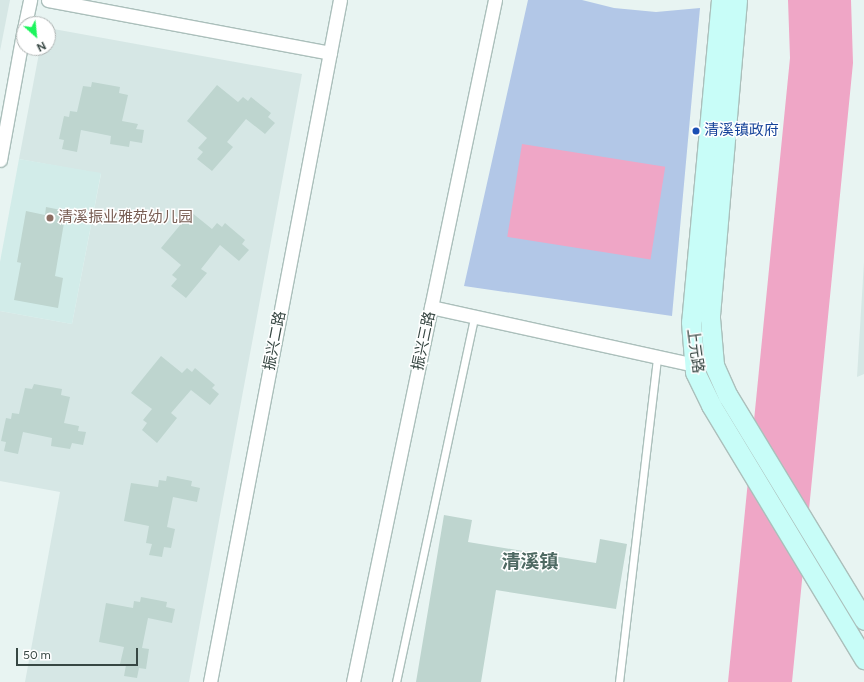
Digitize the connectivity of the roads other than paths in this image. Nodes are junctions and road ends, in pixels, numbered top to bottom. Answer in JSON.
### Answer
{"nodes":[{"id":1,"x":30,"y":0,"type":"edge"},
{"id":2,"x":48,"y":0,"type":"edge"},
{"id":3,"x":340,"y":0,"type":"edge"},
{"id":4,"x":495,"y":0,"type":"edge"},
{"id":5,"x":721,"y":0,"type":"edge"},
{"id":6,"x":738,"y":0,"type":"edge"},
{"id":7,"x":27,"y":16,"type":"edge"},
{"id":8,"x":330,"y":53,"type":"junction"},
{"id":9,"x":19,"y":56,"type":"edge"},
{"id":10,"x":0,"y":160,"type":"edge"},
{"id":11,"x":431,"y":307,"type":"junction"},
{"id":12,"x":474,"y":317,"type":"junction"},
{"id":13,"x":657,"y":357,"type":"junction"},
{"id":14,"x":694,"y":365,"type":"junction"},
{"id":15,"x":864,"y":620,"type":"edge"},
{"id":16,"x":864,"y":659,"type":"edge"},
{"id":17,"x":210,"y":682,"type":"edge"},
{"id":18,"x":353,"y":682,"type":"edge"},
{"id":19,"x":396,"y":682,"type":"edge"},
{"id":20,"x":619,"y":682,"type":"edge"}],
"edges":[{"from":1,"to":7,"type":"street"},
{"from":2,"to":8,"type":"street"},
{"from":3,"to":8,"type":"street","name":"振兴二路"},
{"from":4,"to":11,"type":"street","name":"振兴三路"},
{"from":5,"to":14,"type":"street","name":"上元路"},
{"from":6,"to":15,"type":"street","name":"上元路"},
{"from":8,"to":17,"type":"street","name":"振兴二路"},
{"from":9,"to":10,"type":"street"},
{"from":11,"to":12,"type":"street"},
{"from":11,"to":18,"type":"street","name":"振兴三路"},
{"from":12,"to":13,"type":"street"},
{"from":12,"to":19,"type":"lane"},
{"from":13,"to":14,"type":"street"},
{"from":13,"to":20,"type":"lane"},
{"from":14,"to":16,"type":"street","name":"上元路"}]}
